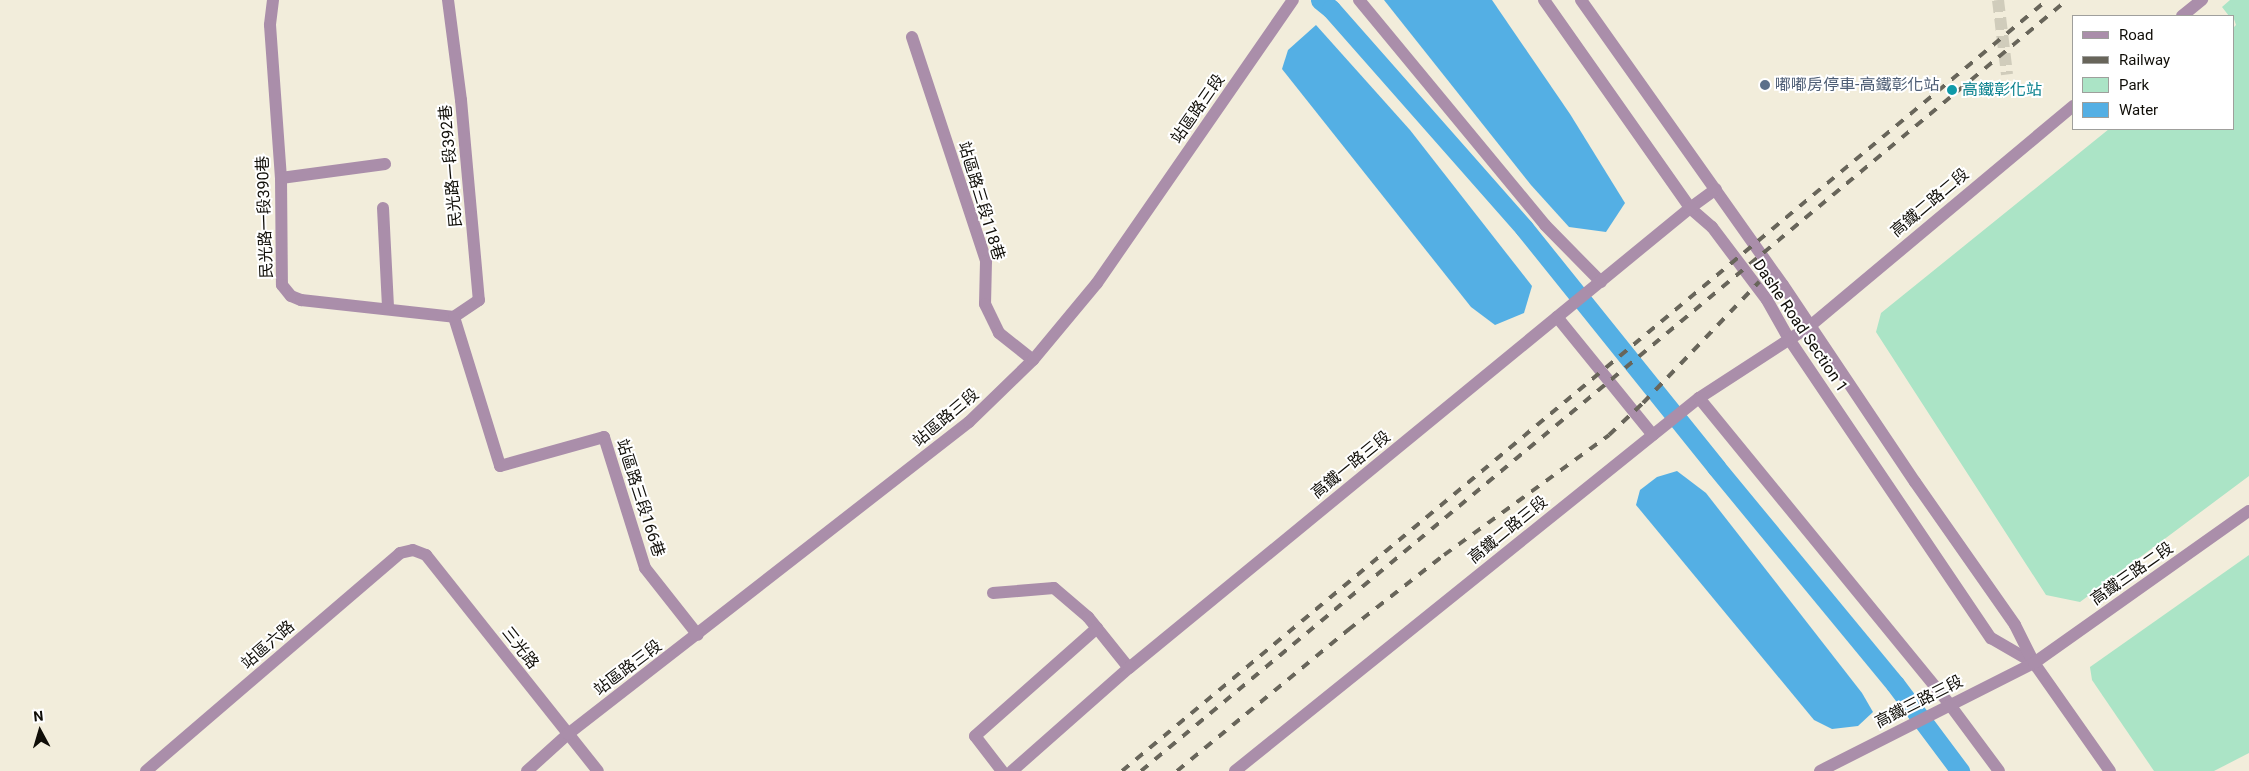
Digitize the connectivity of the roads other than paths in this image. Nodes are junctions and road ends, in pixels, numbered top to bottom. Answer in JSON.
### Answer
{"nodes":[{"id":1,"x":273,"y":0,"type":"edge"},
{"id":2,"x":448,"y":0,"type":"edge"},
{"id":3,"x":1359,"y":0,"type":"edge"},
{"id":4,"x":1544,"y":0,"type":"edge"},
{"id":5,"x":1581,"y":0,"type":"edge"},
{"id":6,"x":2202,"y":0,"type":"edge"},
{"id":7,"x":1291,"y":3,"type":"edge"},
{"id":8,"x":2183,"y":15,"type":"edge"},
{"id":9,"x":912,"y":37,"type":"dead end"},
{"id":10,"x":2072,"y":107,"type":"edge"},
{"id":11,"x":385,"y":164,"type":"dead end"},
{"id":12,"x":281,"y":178,"type":"junction"},
{"id":13,"x":1716,"y":189,"type":"junction"},
{"id":14,"x":383,"y":208,"type":"dead end"},
{"id":15,"x":1690,"y":208,"type":"junction"},
{"id":16,"x":1601,"y":282,"type":"junction"},
{"id":17,"x":388,"y":308,"type":"junction"},
{"id":18,"x":454,"y":317,"type":"junction"},
{"id":19,"x":1557,"y":317,"type":"junction"},
{"id":20,"x":1810,"y":326,"type":"junction"},
{"id":21,"x":1789,"y":339,"type":"junction"},
{"id":22,"x":1034,"y":360,"type":"junction"},
{"id":23,"x":1699,"y":398,"type":"junction"},
{"id":24,"x":1653,"y":435,"type":"junction"},
{"id":25,"x":2249,"y":511,"type":"edge"},
{"id":26,"x":413,"y":550,"type":"joint"},
{"id":27,"x":993,"y":593,"type":"dead end"},
{"id":28,"x":1097,"y":628,"type":"junction"},
{"id":29,"x":698,"y":635,"type":"junction"},
{"id":30,"x":2034,"y":662,"type":"junction"},
{"id":31,"x":1128,"y":668,"type":"junction"},
{"id":32,"x":1950,"y":706,"type":"junction"},
{"id":33,"x":568,"y":734,"type":"junction"},
{"id":34,"x":146,"y":771,"type":"edge"},
{"id":35,"x":527,"y":771,"type":"edge"},
{"id":36,"x":598,"y":771,"type":"edge"},
{"id":37,"x":1002,"y":771,"type":"edge"},
{"id":38,"x":1012,"y":771,"type":"edge"},
{"id":39,"x":1235,"y":771,"type":"edge"},
{"id":40,"x":1820,"y":771,"type":"edge"},
{"id":41,"x":1999,"y":771,"type":"edge"},
{"id":42,"x":2110,"y":771,"type":"edge"}],
"edges":[{"from":1,"to":12,"type":"street","name":"民光路一段390巷"},
{"from":2,"to":18,"type":"street","name":"民光路一段392巷"},
{"from":3,"to":16,"type":"street"},
{"from":4,"to":15,"type":"street","name":"Dashe Road Section 1"},
{"from":5,"to":13,"type":"street","name":"Dashe Road Section 1"},
{"from":6,"to":8,"type":"street"},
{"from":7,"to":22,"type":"street","name":"站區路三段"},
{"from":9,"to":22,"type":"street","name":"站區路三段118巷"},
{"from":10,"to":20,"type":"street","name":"高鐵二路二段"},
{"from":11,"to":12,"type":"street"},
{"from":12,"to":17,"type":"street","name":"民光路一段390巷"},
{"from":13,"to":15,"type":"street","name":"高鐵一路三段"},
{"from":13,"to":20,"type":"street","name":"Dashe Road Section 1"},
{"from":14,"to":17,"type":"street"},
{"from":15,"to":16,"type":"street","name":"高鐵一路三段"},
{"from":15,"to":21,"type":"street","name":"Dashe Road Section 1"},
{"from":16,"to":19,"type":"street","name":"高鐵一路三段"},
{"from":17,"to":18,"type":"street","name":"民光路一段390巷"},
{"from":18,"to":29,"type":"street","name":"站區路三段166巷"},
{"from":19,"to":24,"type":"street"},
{"from":19,"to":31,"type":"street","name":"高鐵一路三段"},
{"from":20,"to":21,"type":"street","name":"高鐵二路三段"},
{"from":20,"to":30,"type":"street","name":"Dashe Road Section 1"},
{"from":21,"to":23,"type":"street","name":"高鐵二路三段"},
{"from":21,"to":30,"type":"street","name":"Dashe Road Section 1"},
{"from":22,"to":29,"type":"street","name":"站區路三段"},
{"from":23,"to":24,"type":"street","name":"高鐵二路三段"},
{"from":23,"to":32,"type":"street"},
{"from":24,"to":39,"type":"street","name":"高鐵二路三段"},
{"from":25,"to":30,"type":"street","name":"高鐵三路二段"},
{"from":26,"to":33,"type":"street","name":"三光路"},
{"from":26,"to":34,"type":"street","name":"站區六路"},
{"from":27,"to":28,"type":"street"},
{"from":28,"to":31,"type":"street"},
{"from":28,"to":37,"type":"street"},
{"from":29,"to":33,"type":"street","name":"站區路三段"},
{"from":30,"to":32,"type":"street","name":"高鐵三路三段"},
{"from":30,"to":42,"type":"street","name":"Dashe Road Section 1"},
{"from":31,"to":38,"type":"street","name":"高鐵一路三段"},
{"from":32,"to":40,"type":"street","name":"高鐵三路三段"},
{"from":32,"to":41,"type":"street"},
{"from":33,"to":35,"type":"street","name":"站區路三段"},
{"from":33,"to":36,"type":"street","name":"三光路"}]}
